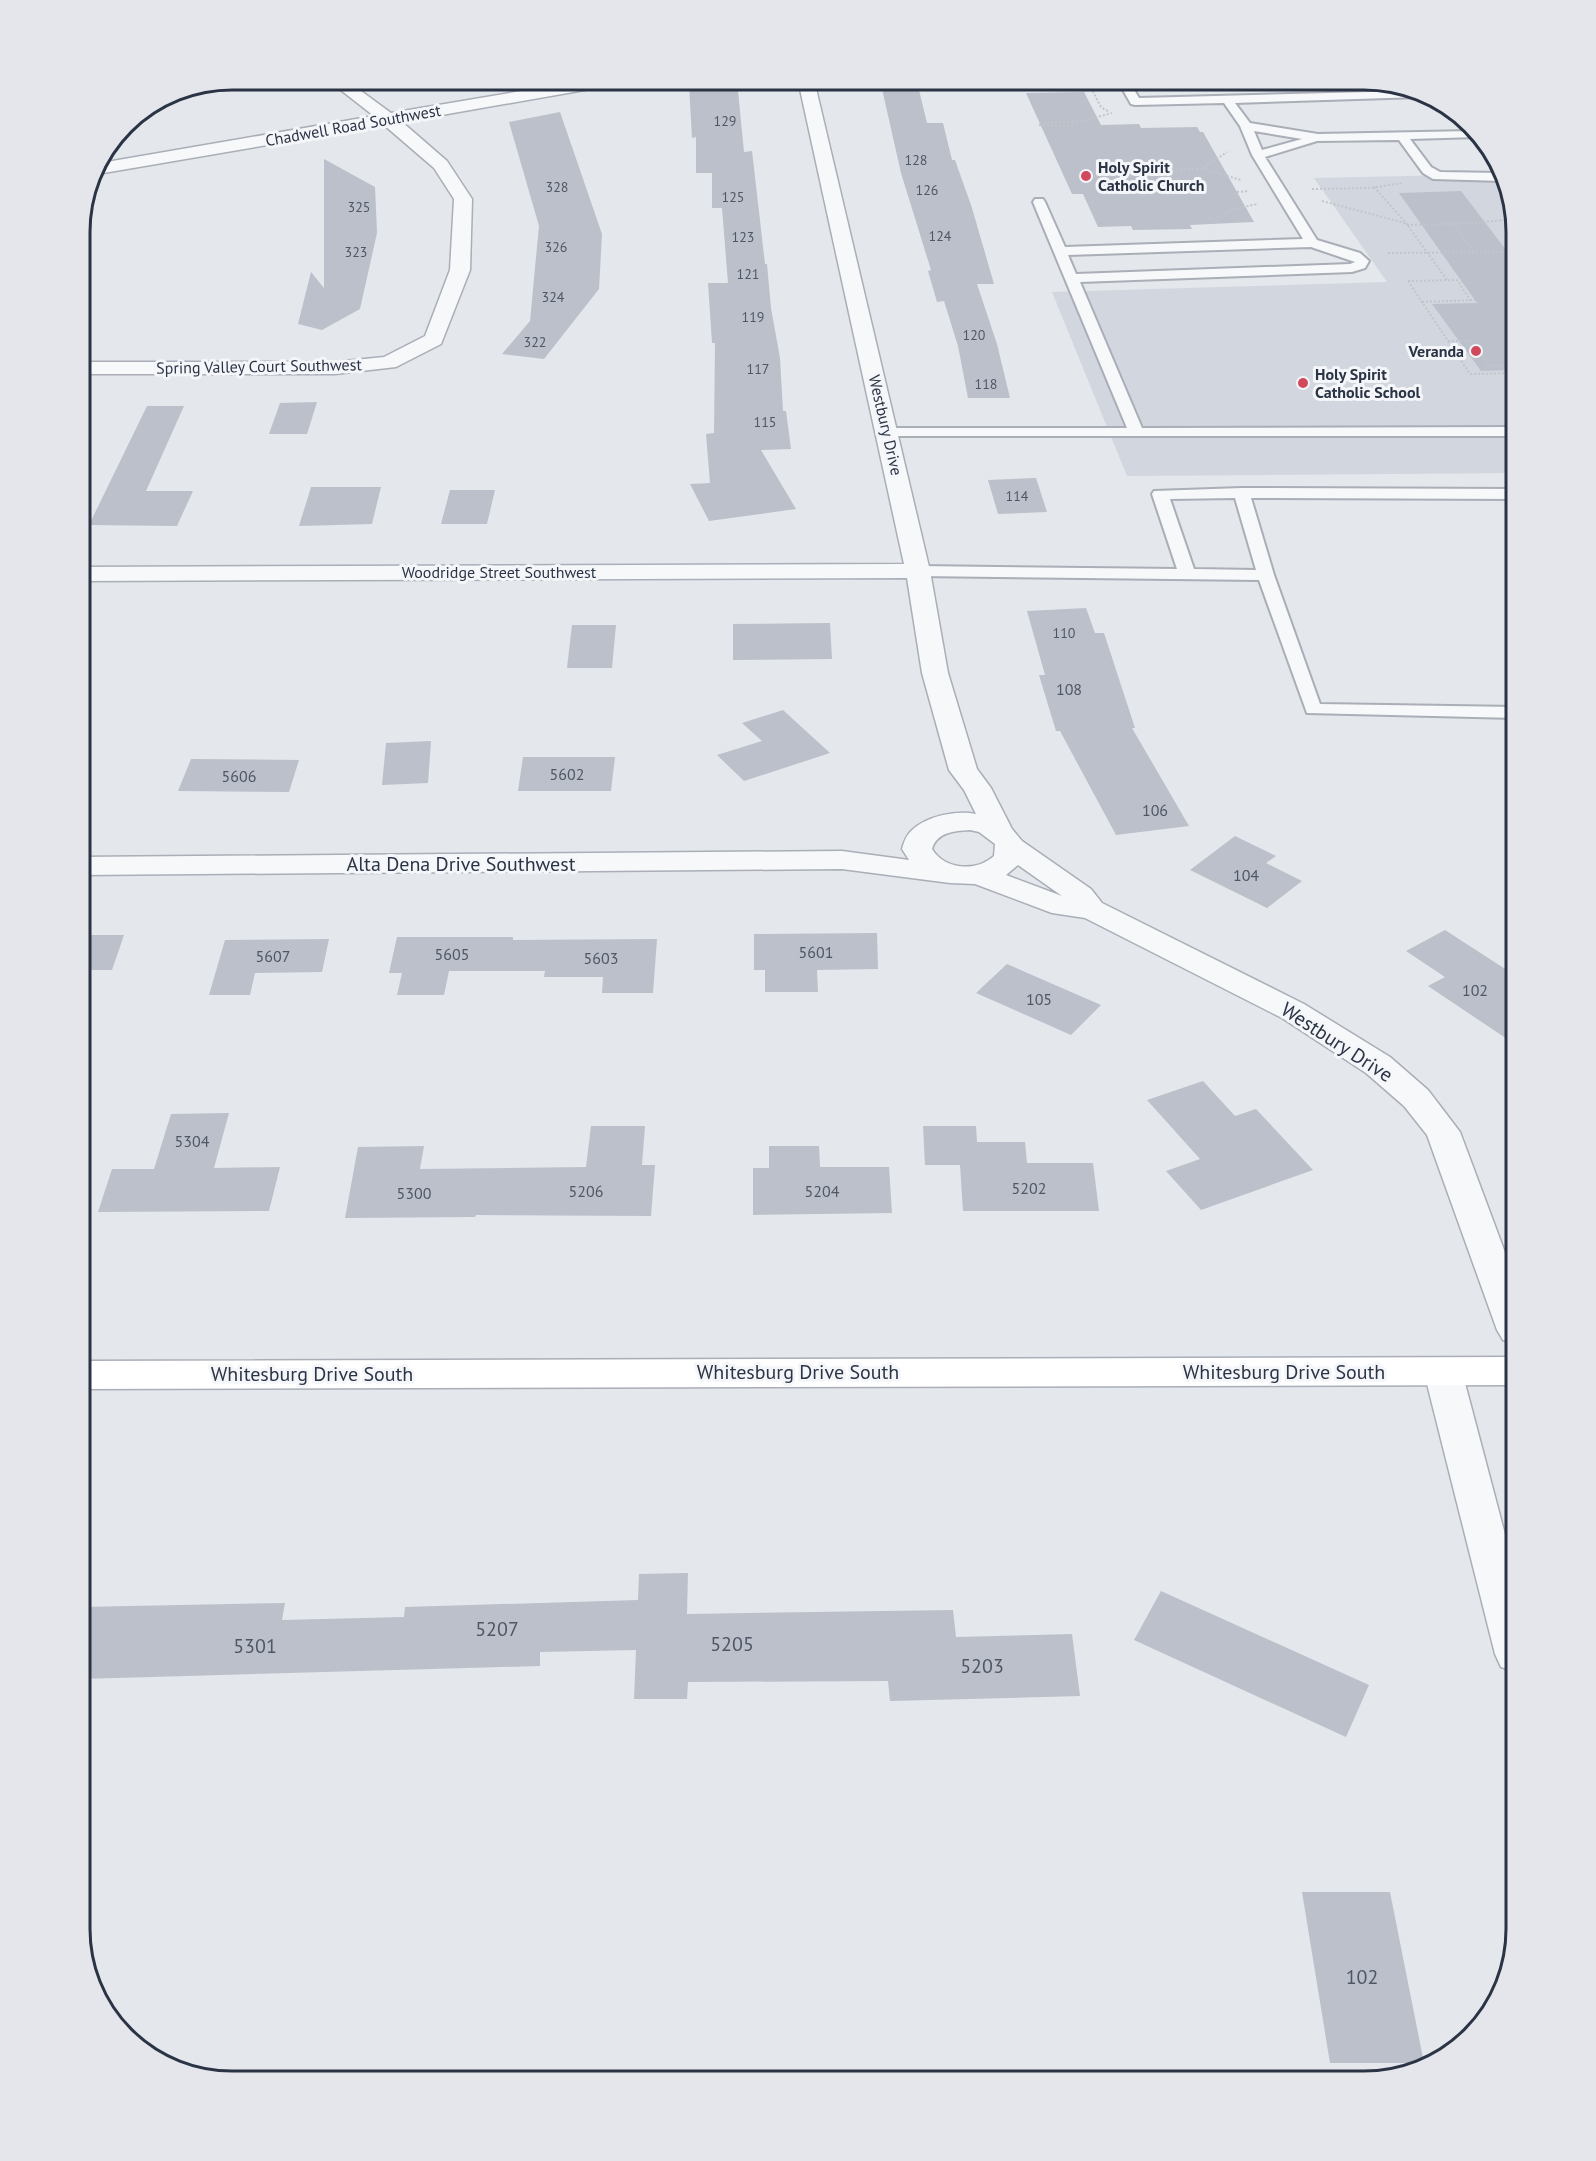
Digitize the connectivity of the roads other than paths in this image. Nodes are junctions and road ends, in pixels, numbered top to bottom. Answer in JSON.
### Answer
{"nodes":[{"id":1,"x":349,"y":90,"type":"edge"},
{"id":2,"x":555,"y":90,"type":"edge"},
{"id":3,"x":808,"y":90,"type":"edge"},
{"id":4,"x":1129,"y":90,"type":"edge"},
{"id":5,"x":1398,"y":95,"type":"edge"},
{"id":6,"x":1227,"y":99,"type":"junction"},
{"id":7,"x":388,"y":119,"type":"junction"},
{"id":8,"x":1246,"y":126,"type":"junction"},
{"id":9,"x":1469,"y":135,"type":"edge"},
{"id":10,"x":1402,"y":136,"type":"junction"},
{"id":11,"x":1318,"y":138,"type":"junction"},
{"id":12,"x":1258,"y":155,"type":"junction"},
{"id":13,"x":105,"y":168,"type":"edge"},
{"id":14,"x":1495,"y":177,"type":"edge"},
{"id":15,"x":1039,"y":202,"type":"dead end"},
{"id":16,"x":1312,"y":243,"type":"junction"},
{"id":17,"x":1060,"y":250,"type":"junction"},
{"id":18,"x":1071,"y":278,"type":"junction"},
{"id":19,"x":90,"y":368,"type":"edge"},
{"id":20,"x":1506,"y":432,"type":"edge"},
{"id":21,"x":888,"y":433,"type":"junction"},
{"id":22,"x":1137,"y":433,"type":"junction"},
{"id":23,"x":1242,"y":493,"type":"junction"},
{"id":24,"x":1506,"y":494,"type":"edge"},
{"id":25,"x":918,"y":571,"type":"junction"},
{"id":26,"x":90,"y":574,"type":"edge"},
{"id":27,"x":1187,"y":574,"type":"junction"},
{"id":28,"x":1266,"y":575,"type":"junction"},
{"id":29,"x":1506,"y":713,"type":"edge"},
{"id":30,"x":963,"y":770,"type":"junction"},
{"id":31,"x":933,"y":829,"type":"junction"},
{"id":32,"x":1005,"y":839,"type":"junction"},
{"id":33,"x":842,"y":860,"type":"junction"},
{"id":34,"x":90,"y":866,"type":"edge"},
{"id":35,"x":946,"y":873,"type":"junction"},
{"id":36,"x":978,"y":875,"type":"junction"},
{"id":37,"x":1091,"y":909,"type":"junction"},
{"id":38,"x":1506,"y":1303,"type":"edge"},
{"id":39,"x":1506,"y":1371,"type":"edge"},
{"id":40,"x":1443,"y":1372,"type":"junction"},
{"id":41,"x":90,"y":1375,"type":"edge"},
{"id":42,"x":1506,"y":1615,"type":"edge"}],
"edges":[{"from":1,"to":7,"type":"street","name":"Spring Valley Court Southwest"},
{"from":2,"to":7,"type":"street","name":"Chadwell Road Southwest"},
{"from":3,"to":21,"type":"street","name":"Westbury Drive"},
{"from":4,"to":6,"type":"lane"},
{"from":5,"to":6,"type":"lane"},
{"from":6,"to":8,"type":"lane"},
{"from":7,"to":13,"type":"street","name":"Chadwell Road Southwest"},
{"from":7,"to":19,"type":"street","name":"Spring Valley Court Southwest"},
{"from":8,"to":11,"type":"lane"},
{"from":8,"to":12,"type":"lane"},
{"from":9,"to":10,"type":"lane"},
{"from":10,"to":11,"type":"lane"},
{"from":10,"to":14,"type":"lane"},
{"from":11,"to":12,"type":"lane"},
{"from":12,"to":16,"type":"lane"},
{"from":15,"to":17,"type":"lane"},
{"from":16,"to":17,"type":"lane"},
{"from":16,"to":18,"type":"lane"},
{"from":17,"to":18,"type":"lane"},
{"from":18,"to":22,"type":"lane"},
{"from":20,"to":22,"type":"lane"},
{"from":21,"to":22,"type":"lane"},
{"from":21,"to":25,"type":"street","name":"Westbury Drive"},
{"from":23,"to":24,"type":"lane"},
{"from":23,"to":27,"type":"lane"},
{"from":23,"to":28,"type":"lane"},
{"from":25,"to":26,"type":"street","name":"Woodridge Street Southwest"},
{"from":25,"to":27,"type":"lane"},
{"from":25,"to":30,"type":"street","name":"Westbury Drive"},
{"from":27,"to":28,"type":"lane"},
{"from":28,"to":29,"type":"lane"},
{"from":30,"to":31,"type":"street"},
{"from":30,"to":32,"type":"street","name":"Westbury Drive"},
{"from":31,"to":32,"type":"street","name":"Alta Dena Drive Southwest"},
{"from":31,"to":33,"type":"street","name":"Alta Dena Drive Southwest"},
{"from":31,"to":35,"type":"street"},
{"from":32,"to":36,"type":"street"},
{"from":32,"to":37,"type":"street","name":"Westbury Drive"},
{"from":33,"to":34,"type":"street","name":"Alta Dena Drive Southwest"},
{"from":33,"to":35,"type":"street","name":"Alta Dena Drive Southwest"},
{"from":35,"to":36,"type":"street","name":"Alta Dena Drive Southwest"},
{"from":36,"to":37,"type":"street","name":"Westbury Drive"},
{"from":37,"to":38,"type":"street","name":"Westbury Drive"},
{"from":39,"to":40,"type":"main road","name":"Whitesburg Drive South"},
{"from":40,"to":41,"type":"main road","name":"Whitesburg Drive South"},
{"from":40,"to":42,"type":"street"}]}
